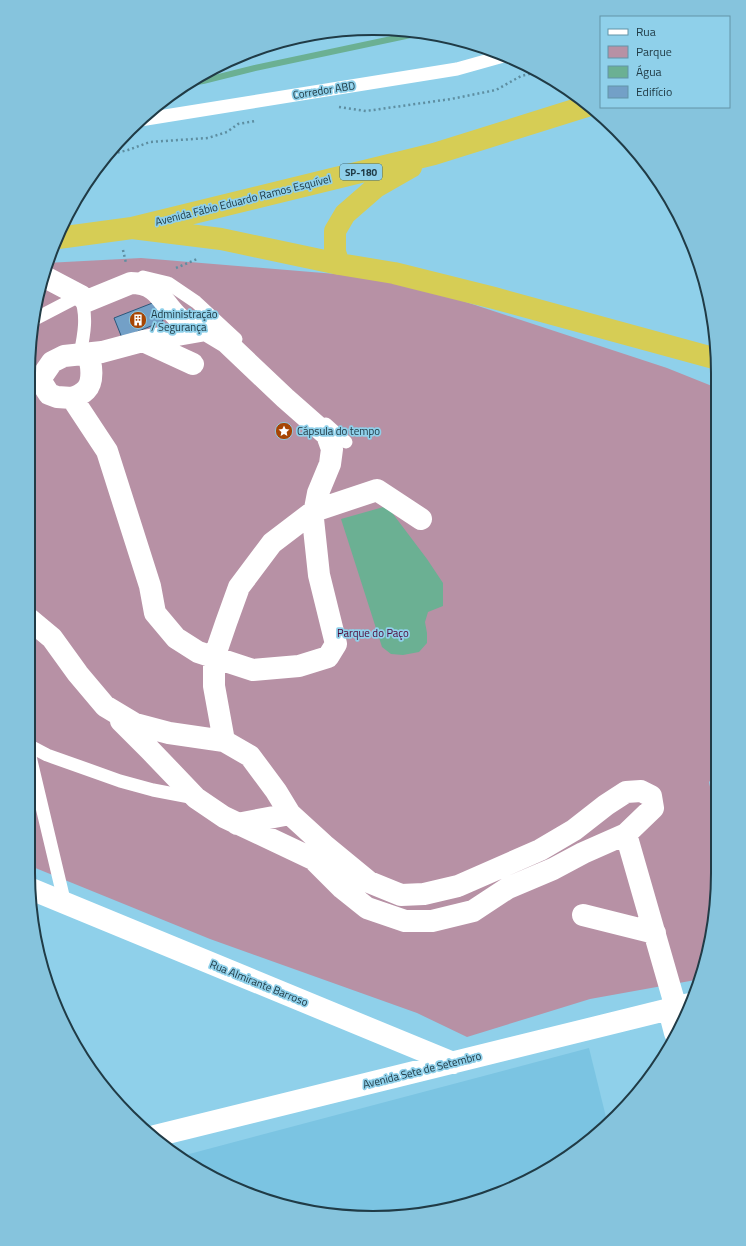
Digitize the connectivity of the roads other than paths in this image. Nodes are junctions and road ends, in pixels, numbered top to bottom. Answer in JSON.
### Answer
{"nodes":[{"id":1,"x":495,"y":58,"type":"edge"},
{"id":2,"x":582,"y":108,"type":"edge"},
{"id":3,"x":151,"y":118,"type":"edge"},
{"id":4,"x":434,"y":154,"type":"junction"},
{"id":5,"x":132,"y":228,"type":"junction"},
{"id":6,"x":64,"y":237,"type":"edge"},
{"id":7,"x":339,"y":264,"type":"junction"},
{"id":8,"x":49,"y":279,"type":"edge"},
{"id":9,"x":80,"y":296,"type":"junction"},
{"id":10,"x":40,"y":317,"type":"edge"},
{"id":11,"x":206,"y":330,"type":"junction"},
{"id":12,"x":143,"y":341,"type":"junction"},
{"id":13,"x":83,"y":354,"type":"junction"},
{"id":14,"x":710,"y":357,"type":"edge"},
{"id":15,"x":193,"y":364,"type":"dead end"},
{"id":16,"x":35,"y":387,"type":"edge"},
{"id":17,"x":72,"y":398,"type":"junction"},
{"id":18,"x":346,"y":442,"type":"dead end"},
{"id":19,"x":314,"y":510,"type":"junction"},
{"id":20,"x":421,"y":519,"type":"dead end"},
{"id":21,"x":35,"y":624,"type":"edge"},
{"id":22,"x":214,"y":658,"type":"junction"},
{"id":23,"x":105,"y":706,"type":"junction"},
{"id":24,"x":224,"y":741,"type":"junction"},
{"id":25,"x":35,"y":748,"type":"edge"},
{"id":26,"x":35,"y":778,"type":"edge"},
{"id":27,"x":196,"y":798,"type":"junction"},
{"id":28,"x":290,"y":814,"type":"junction"},
{"id":29,"x":237,"y":824,"type":"junction"},
{"id":30,"x":626,"y":834,"type":"junction"},
{"id":31,"x":36,"y":891,"type":"edge"},
{"id":32,"x":65,"y":904,"type":"junction"},
{"id":33,"x":583,"y":915,"type":"dead end"},
{"id":34,"x":655,"y":933,"type":"junction"},
{"id":35,"x":678,"y":1007,"type":"edge"},
{"id":36,"x":676,"y":1021,"type":"edge"},
{"id":37,"x":452,"y":1063,"type":"junction"},
{"id":38,"x":160,"y":1135,"type":"edge"}],
"edges":[{"from":1,"to":3,"type":"lane","name":"Corredor ABD"},
{"from":2,"to":4,"type":"highway","name":"Avenida Fábio Eduardo Ramos Esquível","number":"SP-180"},
{"from":4,"to":5,"type":"highway","name":"Avenida Fábio Eduardo Ramos Esquível","number":"SP-180"},
{"from":4,"to":7,"type":"highway"},
{"from":5,"to":6,"type":"highway","name":"Avenida Fábio Eduardo Ramos Esquível","number":"SP-180"},
{"from":5,"to":7,"type":"highway"},
{"from":7,"to":14,"type":"highway"},
{"from":8,"to":9,"type":"street"},
{"from":9,"to":10,"type":"lane"},
{"from":9,"to":11,"type":"street"},
{"from":9,"to":13,"type":"lane"},
{"from":9,"to":18,"type":"lane"},
{"from":11,"to":12,"type":"street"},
{"from":11,"to":19,"type":"street"},
{"from":12,"to":13,"type":"street"},
{"from":12,"to":15,"type":"street"},
{"from":13,"to":16,"type":"street"},
{"from":13,"to":17,"type":"street"},
{"from":16,"to":17,"type":"street"},
{"from":17,"to":22,"type":"street"},
{"from":19,"to":20,"type":"street"},
{"from":19,"to":22,"type":"street"},
{"from":19,"to":22,"type":"street"},
{"from":21,"to":23,"type":"street"},
{"from":22,"to":24,"type":"street"},
{"from":23,"to":24,"type":"street"},
{"from":23,"to":27,"type":"street"},
{"from":24,"to":28,"type":"street"},
{"from":25,"to":27,"type":"lane"},
{"from":26,"to":32,"type":"lane"},
{"from":27,"to":29,"type":"street"},
{"from":28,"to":29,"type":"street"},
{"from":28,"to":30,"type":"street"},
{"from":29,"to":30,"type":"street"},
{"from":30,"to":34,"type":"street"},
{"from":31,"to":32,"type":"street","name":"Rua Almirante Barroso"},
{"from":32,"to":37,"type":"street","name":"Rua Almirante Barroso"},
{"from":33,"to":34,"type":"street"},
{"from":34,"to":35,"type":"street"},
{"from":35,"to":36,"type":"street"},
{"from":35,"to":37,"type":"street","name":"Avenida Sete de Setembro"},
{"from":37,"to":38,"type":"street","name":"Avenida Sete de Setembro"}]}
